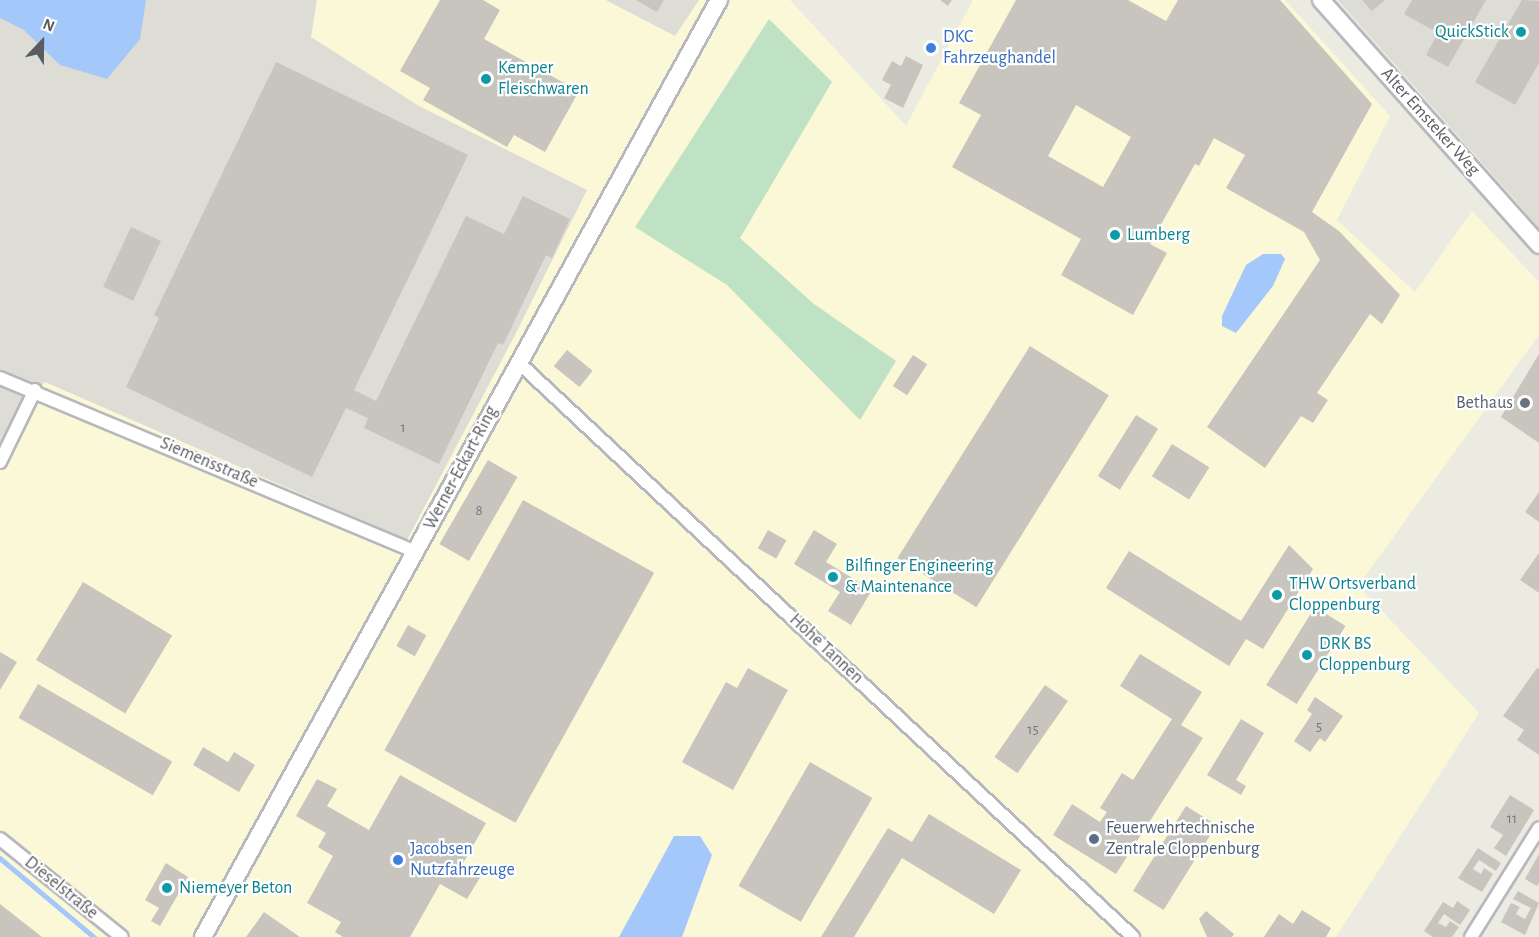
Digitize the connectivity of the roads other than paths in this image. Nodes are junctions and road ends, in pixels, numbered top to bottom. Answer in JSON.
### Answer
{"nodes":[{"id":1,"x":719,"y":0,"type":"edge"},
{"id":2,"x":1321,"y":0,"type":"edge"},
{"id":3,"x":1539,"y":245,"type":"edge"},
{"id":4,"x":518,"y":362,"type":"junction"},
{"id":5,"x":0,"y":378,"type":"edge"},
{"id":6,"x":35,"y":390,"type":"junction"},
{"id":7,"x":0,"y":462,"type":"edge"},
{"id":8,"x":416,"y":552,"type":"junction"},
{"id":9,"x":1539,"y":828,"type":"edge"},
{"id":10,"x":0,"y":839,"type":"edge"},
{"id":11,"x":122,"y":937,"type":"edge"},
{"id":12,"x":203,"y":937,"type":"edge"},
{"id":13,"x":1133,"y":937,"type":"edge"},
{"id":14,"x":1471,"y":937,"type":"edge"}],
"edges":[{"from":1,"to":4,"type":"street","name":"Werner-Eckart-Ring"},
{"from":2,"to":3,"type":"street","name":"Alter Emsteker Weg"},
{"from":4,"to":8,"type":"street","name":"Werner-Eckart-Ring"},
{"from":4,"to":13,"type":"street","name":"Hohe Tannen"},
{"from":5,"to":6,"type":"street","name":"Siemensstraße"},
{"from":6,"to":7,"type":"street"},
{"from":6,"to":8,"type":"street","name":"Siemensstraße"},
{"from":8,"to":12,"type":"street","name":"Werner-Eckart-Ring"},
{"from":9,"to":14,"type":"street"},
{"from":10,"to":11,"type":"street","name":"Dieselstraße"}]}
